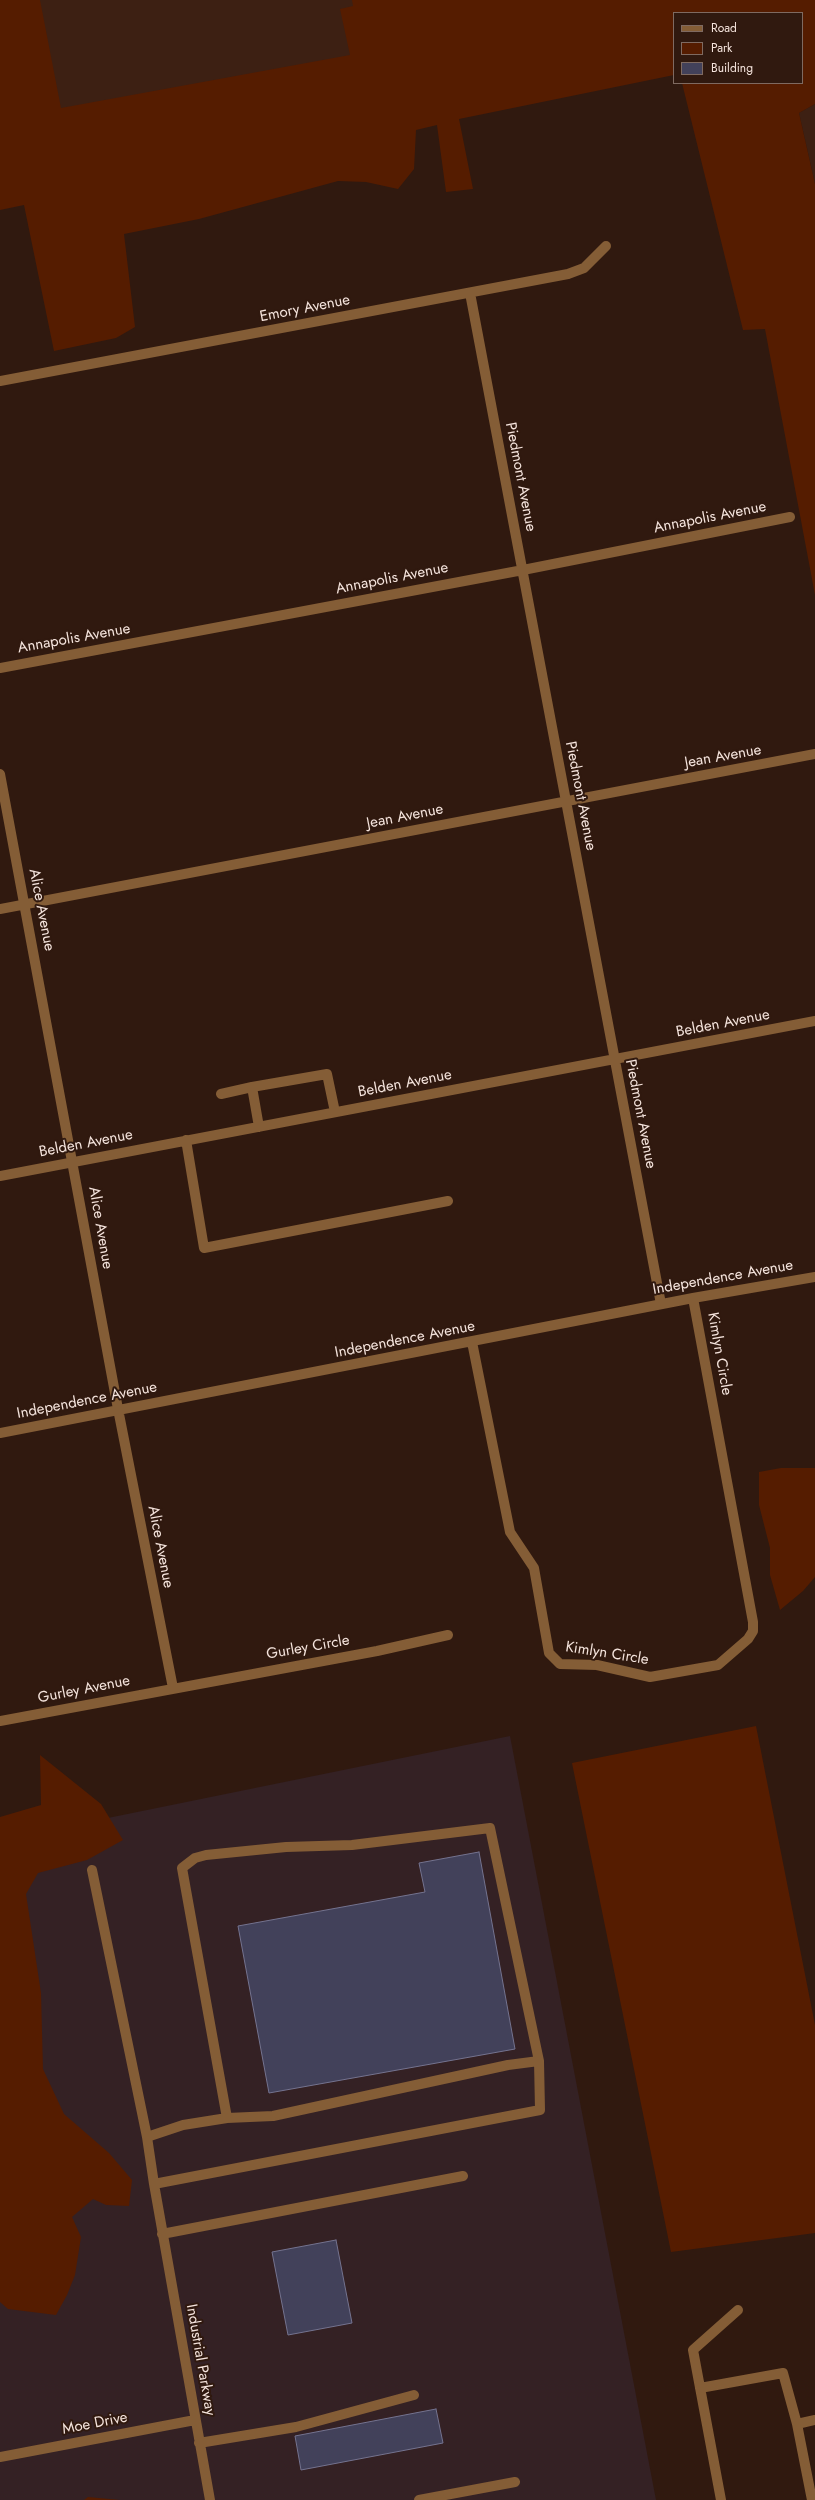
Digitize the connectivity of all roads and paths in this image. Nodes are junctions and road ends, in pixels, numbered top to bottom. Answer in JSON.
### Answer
{"nodes":[{"id":1,"x":606,"y":246,"type":"dead end"},
{"id":2,"x":470,"y":293,"type":"junction"},
{"id":3,"x":0,"y":382,"type":"edge"},
{"id":4,"x":790,"y":517,"type":"dead end"},
{"id":5,"x":523,"y":570,"type":"junction"},
{"id":6,"x":0,"y":668,"type":"edge"},
{"id":7,"x":815,"y":754,"type":"edge"},
{"id":8,"x":0,"y":774,"type":"edge"},
{"id":9,"x":564,"y":801,"type":"junction"},
{"id":10,"x":24,"y":904,"type":"junction"},
{"id":11,"x":0,"y":908,"type":"edge"},
{"id":12,"x":815,"y":1021,"type":"edge"},
{"id":13,"x":615,"y":1060,"type":"junction"},
{"id":14,"x":252,"y":1087,"type":"junction"},
{"id":15,"x":221,"y":1094,"type":"dead end"},
{"id":16,"x":335,"y":1112,"type":"junction"},
{"id":17,"x":259,"y":1126,"type":"junction"},
{"id":18,"x":186,"y":1140,"type":"junction"},
{"id":19,"x":73,"y":1161,"type":"junction"},
{"id":20,"x":0,"y":1176,"type":"edge"},
{"id":21,"x":448,"y":1201,"type":"dead end"},
{"id":22,"x":815,"y":1277,"type":"edge"},
{"id":23,"x":693,"y":1298,"type":"junction"},
{"id":24,"x":660,"y":1304,"type":"junction"},
{"id":25,"x":472,"y":1342,"type":"junction"},
{"id":26,"x":118,"y":1409,"type":"junction"},
{"id":27,"x":0,"y":1433,"type":"edge"},
{"id":28,"x":448,"y":1635,"type":"dead end"},
{"id":29,"x":173,"y":1688,"type":"junction"},
{"id":30,"x":0,"y":1721,"type":"edge"},
{"id":31,"x":92,"y":1870,"type":"dead end"},
{"id":32,"x":539,"y":2061,"type":"junction"},
{"id":33,"x":227,"y":2118,"type":"junction"},
{"id":34,"x":147,"y":2137,"type":"junction"},
{"id":35,"x":463,"y":2176,"type":"dead end"},
{"id":36,"x":154,"y":2184,"type":"junction"},
{"id":37,"x":162,"y":2230,"type":"junction"},
{"id":38,"x":738,"y":2310,"type":"dead end"},
{"id":39,"x":700,"y":2388,"type":"junction"},
{"id":40,"x":414,"y":2395,"type":"dead end"},
{"id":41,"x":195,"y":2420,"type":"junction"},
{"id":42,"x":815,"y":2420,"type":"edge"},
{"id":43,"x":797,"y":2424,"type":"junction"},
{"id":44,"x":199,"y":2443,"type":"junction"},
{"id":45,"x":0,"y":2457,"type":"edge"},
{"id":46,"x":515,"y":2482,"type":"dead end"},
{"id":47,"x":210,"y":2500,"type":"edge"},
{"id":48,"x":419,"y":2500,"type":"edge"},
{"id":49,"x":721,"y":2500,"type":"edge"},
{"id":50,"x":812,"y":2500,"type":"edge"}],
"edges":[{"from":1,"to":2,"type":"street","name":"Emory Avenue"},
{"from":2,"to":3,"type":"street","name":"Emory Avenue"},
{"from":2,"to":5,"type":"street","name":"Piedmont Avenue"},
{"from":4,"to":5,"type":"street","name":"Annapolis Avenue"},
{"from":5,"to":6,"type":"street","name":"Annapolis Avenue"},
{"from":5,"to":9,"type":"street","name":"Piedmont Avenue"},
{"from":7,"to":9,"type":"street","name":"Jean Avenue"},
{"from":8,"to":10,"type":"street","name":"Alice Avenue"},
{"from":9,"to":10,"type":"street","name":"Jean Avenue"},
{"from":9,"to":13,"type":"street","name":"Piedmont Avenue"},
{"from":10,"to":11,"type":"street","name":"Jean Avenue"},
{"from":10,"to":19,"type":"street","name":"Alice Avenue"},
{"from":12,"to":13,"type":"street","name":"Belden Avenue"},
{"from":13,"to":16,"type":"street","name":"Belden Avenue"},
{"from":13,"to":24,"type":"street","name":"Piedmont Avenue"},
{"from":14,"to":15,"type":"street"},
{"from":14,"to":16,"type":"street"},
{"from":14,"to":17,"type":"street"},
{"from":16,"to":17,"type":"street","name":"Belden Avenue"},
{"from":17,"to":18,"type":"street","name":"Belden Avenue"},
{"from":18,"to":19,"type":"street","name":"Belden Avenue"},
{"from":18,"to":21,"type":"street"},
{"from":19,"to":20,"type":"street","name":"Belden Avenue"},
{"from":19,"to":26,"type":"street","name":"Alice Avenue"},
{"from":22,"to":23,"type":"street","name":"Independence Avenue"},
{"from":23,"to":24,"type":"street","name":"Independence Avenue"},
{"from":23,"to":25,"type":"street","name":"Kimlyn Circle"},
{"from":24,"to":25,"type":"street","name":"Independence Avenue"},
{"from":25,"to":26,"type":"street","name":"Independence Avenue"},
{"from":26,"to":27,"type":"street","name":"Independence Avenue"},
{"from":26,"to":29,"type":"street","name":"Alice Avenue"},
{"from":28,"to":29,"type":"street","name":"Gurley Circle"},
{"from":29,"to":30,"type":"street","name":"Gurley Avenue"},
{"from":31,"to":34,"type":"street","name":"Industrial Parkway"},
{"from":32,"to":33,"type":"street"},
{"from":32,"to":33,"type":"street"},
{"from":32,"to":36,"type":"street"},
{"from":33,"to":34,"type":"street"},
{"from":34,"to":36,"type":"street","name":"Industrial Parkway"},
{"from":35,"to":37,"type":"street"},
{"from":36,"to":37,"type":"street","name":"Industrial Parkway"},
{"from":37,"to":41,"type":"street","name":"Industrial Parkway"},
{"from":38,"to":39,"type":"street"},
{"from":39,"to":43,"type":"street"},
{"from":39,"to":49,"type":"street"},
{"from":40,"to":44,"type":"street"},
{"from":41,"to":44,"type":"street","name":"Industrial Parkway"},
{"from":41,"to":45,"type":"street","name":"Moe Drive"},
{"from":42,"to":43,"type":"street"},
{"from":43,"to":50,"type":"street"},
{"from":44,"to":47,"type":"street","name":"Industrial Parkway"},
{"from":46,"to":48,"type":"street"}]}
